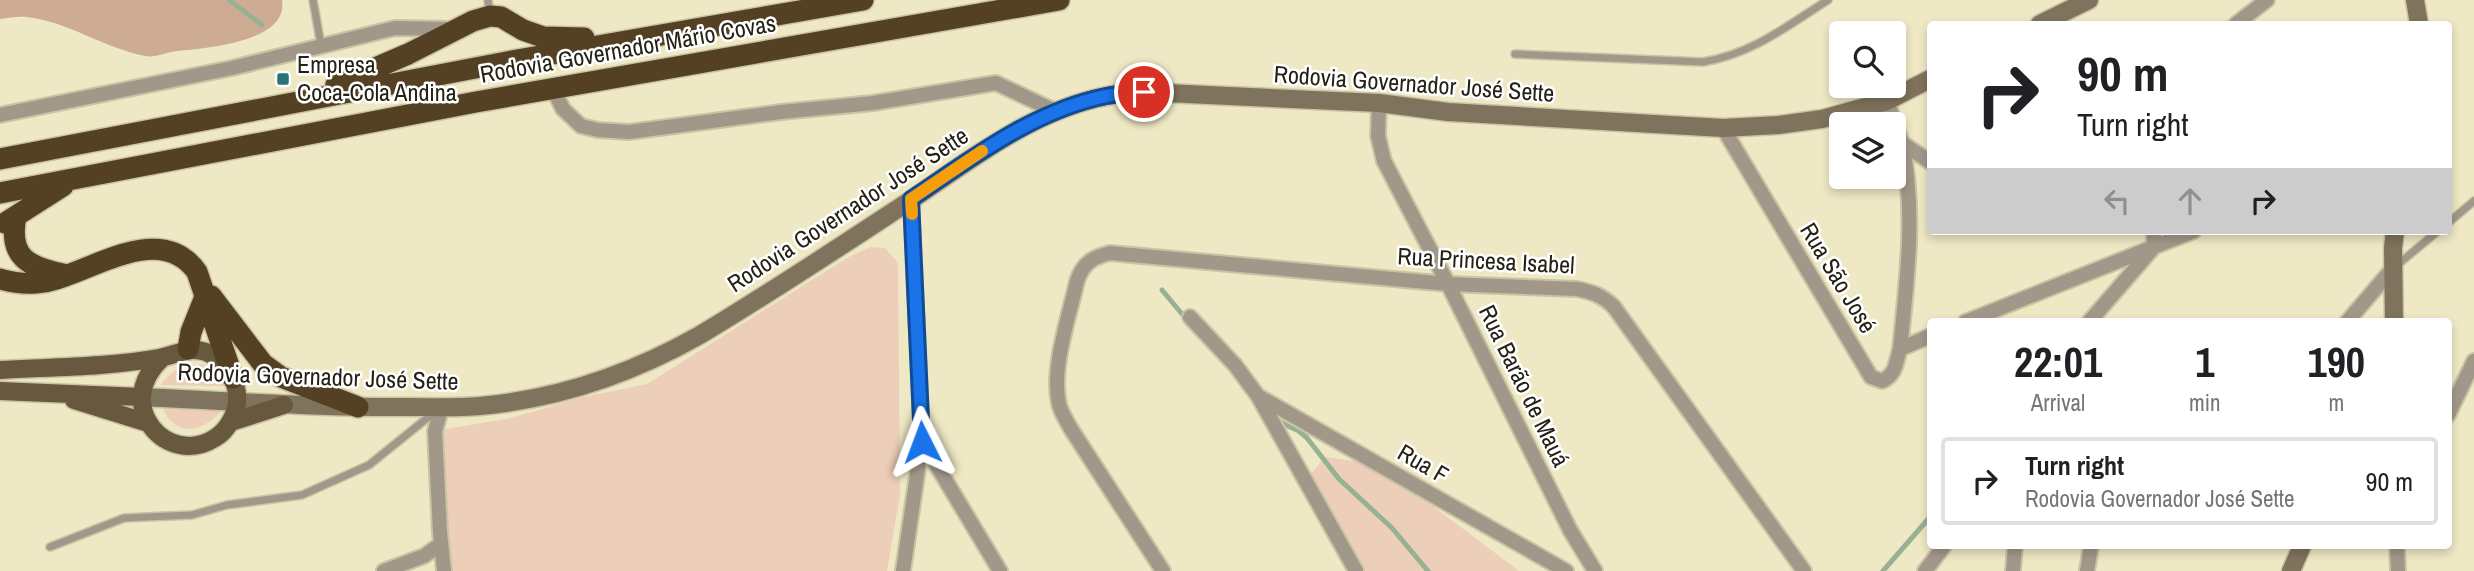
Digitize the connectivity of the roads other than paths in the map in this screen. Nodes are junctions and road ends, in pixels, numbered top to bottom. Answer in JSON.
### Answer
{"nodes":[{"id":1,"x":313,"y":0,"type":"edge"},
{"id":2,"x":863,"y":0,"type":"edge"},
{"id":3,"x":1059,"y":0,"type":"edge"},
{"id":4,"x":1828,"y":0,"type":"edge"},
{"id":5,"x":2089,"y":0,"type":"edge"},
{"id":6,"x":2267,"y":0,"type":"edge"},
{"id":7,"x":2415,"y":0,"type":"edge"},
{"id":8,"x":489,"y":8,"type":"edge"},
{"id":9,"x":2046,"y":21,"type":"edge"},
{"id":10,"x":2240,"y":21,"type":"edge"},
{"id":11,"x":2418,"y":21,"type":"edge"},
{"id":12,"x":514,"y":25,"type":"junction"},
{"id":13,"x":395,"y":28,"type":"junction"},
{"id":14,"x":457,"y":29,"type":"junction"},
{"id":15,"x":660,"y":34,"type":"junction"},
{"id":16,"x":321,"y":45,"type":"junction"},
{"id":17,"x":408,"y":54,"type":"junction"},
{"id":18,"x":1515,"y":54,"type":"dead end"},
{"id":19,"x":517,"y":60,"type":"junction"},
{"id":20,"x":1927,"y":80,"type":"edge"},
{"id":21,"x":554,"y":89,"type":"junction"},
{"id":22,"x":1886,"y":101,"type":"junction"},
{"id":23,"x":476,"y":102,"type":"junction"},
{"id":24,"x":1379,"y":103,"type":"junction"},
{"id":25,"x":284,"y":104,"type":"junction"},
{"id":26,"x":1056,"y":112,"type":"junction"},
{"id":27,"x":1890,"y":112,"type":"edge"},
{"id":28,"x":0,"y":115,"type":"edge"},
{"id":29,"x":1723,"y":128,"type":"junction"},
{"id":30,"x":143,"y":131,"type":"junction"},
{"id":31,"x":1906,"y":146,"type":"edge"},
{"id":32,"x":0,"y":159,"type":"edge"},
{"id":33,"x":1927,"y":160,"type":"edge"},
{"id":34,"x":1906,"y":162,"type":"edge"},
{"id":35,"x":0,"y":171,"type":"edge"},
{"id":36,"x":75,"y":179,"type":"junction"},
{"id":37,"x":0,"y":193,"type":"edge"},
{"id":38,"x":911,"y":199,"type":"junction"},
{"id":39,"x":2474,"y":201,"type":"edge"},
{"id":40,"x":2452,"y":220,"type":"edge"},
{"id":41,"x":8,"y":221,"type":"edge"},
{"id":42,"x":2154,"y":235,"type":"edge"},
{"id":43,"x":2184,"y":235,"type":"edge"},
{"id":44,"x":2395,"y":235,"type":"edge"},
{"id":45,"x":2433,"y":235,"type":"edge"},
{"id":46,"x":2154,"y":247,"type":"junction"},
{"id":47,"x":2393,"y":268,"type":"junction"},
{"id":48,"x":68,"y":275,"type":"junction"},
{"id":49,"x":0,"y":279,"type":"edge"},
{"id":50,"x":1448,"y":284,"type":"junction"},
{"id":51,"x":202,"y":290,"type":"junction"},
{"id":52,"x":2004,"y":306,"type":"junction"},
{"id":53,"x":1190,"y":317,"type":"dead end"},
{"id":54,"x":1975,"y":318,"type":"edge"},
{"id":55,"x":2008,"y":318,"type":"edge"},
{"id":56,"x":2092,"y":318,"type":"edge"},
{"id":57,"x":2350,"y":318,"type":"edge"},
{"id":58,"x":2394,"y":318,"type":"edge"},
{"id":59,"x":1927,"y":337,"type":"edge"},
{"id":60,"x":188,"y":349,"type":"junction"},
{"id":61,"x":1900,"y":349,"type":"junction"},
{"id":62,"x":162,"y":358,"type":"junction"},
{"id":63,"x":2474,"y":360,"type":"edge"},
{"id":64,"x":0,"y":370,"type":"edge"},
{"id":65,"x":233,"y":377,"type":"junction"},
{"id":66,"x":0,"y":391,"type":"edge"},
{"id":67,"x":47,"y":392,"type":"junction"},
{"id":68,"x":1258,"y":396,"type":"junction"},
{"id":69,"x":141,"y":397,"type":"junction"},
{"id":70,"x":237,"y":401,"type":"junction"},
{"id":71,"x":284,"y":405,"type":"junction"},
{"id":72,"x":358,"y":407,"type":"junction"},
{"id":73,"x":442,"y":407,"type":"junction"},
{"id":74,"x":2452,"y":407,"type":"edge"},
{"id":75,"x":231,"y":422,"type":"junction"},
{"id":76,"x":148,"y":423,"type":"junction"},
{"id":77,"x":922,"y":442,"type":"junction"},
{"id":78,"x":441,"y":544,"type":"junction"},
{"id":79,"x":50,"y":547,"type":"dead end"},
{"id":80,"x":1942,"y":549,"type":"edge"},
{"id":81,"x":2015,"y":549,"type":"edge"},
{"id":82,"x":2091,"y":549,"type":"edge"},
{"id":83,"x":2301,"y":549,"type":"edge"},
{"id":84,"x":2397,"y":549,"type":"edge"},
{"id":85,"x":384,"y":571,"type":"edge"},
{"id":86,"x":444,"y":571,"type":"edge"},
{"id":87,"x":903,"y":571,"type":"edge"},
{"id":88,"x":1000,"y":571,"type":"edge"},
{"id":89,"x":1163,"y":571,"type":"edge"},
{"id":90,"x":1356,"y":571,"type":"edge"},
{"id":91,"x":1566,"y":571,"type":"edge"},
{"id":92,"x":1595,"y":571,"type":"edge"},
{"id":93,"x":1804,"y":571,"type":"edge"},
{"id":94,"x":1924,"y":571,"type":"edge"},
{"id":95,"x":2012,"y":571,"type":"edge"},
{"id":96,"x":2087,"y":571,"type":"edge"},
{"id":97,"x":2291,"y":571,"type":"edge"},
{"id":98,"x":2398,"y":571,"type":"edge"}],
"edges":[{"from":1,"to":16,"type":"lane"},
{"from":2,"to":15,"type":"highway","name":"Rodovia Governador Mário Covas"},
{"from":3,"to":21,"type":"highway","name":"Rodovia Governador Mário Covas"},
{"from":4,"to":18,"type":"lane"},
{"from":5,"to":9,"type":"main road"},
{"from":6,"to":10,"type":"street"},
{"from":7,"to":11,"type":"main road"},
{"from":8,"to":12,"type":"highway"},
{"from":8,"to":14,"type":"highway"},
{"from":12,"to":15,"type":"highway"},
{"from":12,"to":19,"type":"highway"},
{"from":13,"to":14,"type":"street"},
{"from":13,"to":16,"type":"street"},
{"from":13,"to":17,"type":"street"},
{"from":14,"to":17,"type":"highway"},
{"from":15,"to":19,"type":"highway","name":"Rodovia Governador Mário Covas"},
{"from":16,"to":28,"type":"street"},
{"from":17,"to":25,"type":"highway"},
{"from":19,"to":23,"type":"highway"},
{"from":19,"to":25,"type":"highway","name":"Rodovia Governador Mário Covas"},
{"from":20,"to":22,"type":"main road","name":"Rodovia Governador José Sette"},
{"from":21,"to":23,"type":"highway","name":"Rodovia Governador Mário Covas"},
{"from":21,"to":26,"type":"street"},
{"from":22,"to":27,"type":"street"},
{"from":22,"to":29,"type":"main road","name":"Rodovia Governador José Sette"},
{"from":23,"to":36,"type":"highway","name":"Rodovia Governador Mário Covas"},
{"from":24,"to":26,"type":"main road","name":"Rodovia Governador José Sette"},
{"from":24,"to":29,"type":"main road","name":"Rodovia Governador José Sette"},
{"from":24,"to":50,"type":"street","name":"Rua Barão de Mauá"},
{"from":25,"to":30,"type":"highway","name":"Rodovia Governador Mário Covas"},
{"from":26,"to":38,"type":"main road","name":"Rodovia Governador José Sette"},
{"from":29,"to":61,"type":"street","name":"Rua São José"},
{"from":30,"to":32,"type":"highway","name":"Rodovia Governador Mário Covas"},
{"from":30,"to":35,"type":"highway"},
{"from":31,"to":33,"type":"street"},
{"from":34,"to":61,"type":"street"},
{"from":36,"to":37,"type":"highway","name":"Rodovia Governador Mário Covas"},
{"from":36,"to":41,"type":"highway"},
{"from":38,"to":73,"type":"main road","name":"Rodovia Governador José Sette"},
{"from":38,"to":77,"type":"street"},
{"from":39,"to":40,"type":"lane"},
{"from":41,"to":48,"type":"highway"},
{"from":42,"to":46,"type":"street"},
{"from":43,"to":46,"type":"street"},
{"from":44,"to":47,"type":"main road"},
{"from":45,"to":47,"type":"lane"},
{"from":46,"to":52,"type":"street"},
{"from":46,"to":56,"type":"street"},
{"from":47,"to":57,"type":"street"},
{"from":47,"to":58,"type":"main road"},
{"from":48,"to":49,"type":"highway"},
{"from":48,"to":51,"type":"highway"},
{"from":50,"to":89,"type":"street","name":"Rua Princesa Isabel"},
{"from":50,"to":92,"type":"street","name":"Rua Barão de Mauá"},
{"from":50,"to":93,"type":"street","name":"Rua Princesa Isabel"},
{"from":51,"to":60,"type":"highway"},
{"from":51,"to":65,"type":"highway"},
{"from":51,"to":72,"type":"highway"},
{"from":52,"to":54,"type":"street"},
{"from":52,"to":55,"type":"street"},
{"from":53,"to":68,"type":"street"},
{"from":59,"to":61,"type":"street","name":"Rua São José"},
{"from":60,"to":62,"type":"main road"},
{"from":60,"to":65,"type":"main road"},
{"from":62,"to":64,"type":"main road"},
{"from":62,"to":69,"type":"main road"},
{"from":63,"to":74,"type":"street"},
{"from":65,"to":70,"type":"main road"},
{"from":66,"to":67,"type":"main road","name":"Rodovia Governador José Sette"},
{"from":67,"to":69,"type":"main road","name":"Rodovia Governador José Sette"},
{"from":67,"to":76,"type":"main road"},
{"from":68,"to":90,"type":"street"},
{"from":68,"to":91,"type":"street","name":"Rua F"},
{"from":69,"to":70,"type":"main road","name":"Rodovia Governador José Sette"},
{"from":69,"to":76,"type":"main road"},
{"from":70,"to":71,"type":"main road","name":"Rodovia Governador José Sette"},
{"from":70,"to":75,"type":"main road"},
{"from":71,"to":72,"type":"main road","name":"Rodovia Governador José Sette"},
{"from":71,"to":75,"type":"main road"},
{"from":72,"to":73,"type":"main road","name":"Rodovia Governador José Sette"},
{"from":73,"to":78,"type":"street"},
{"from":73,"to":79,"type":"lane"},
{"from":75,"to":76,"type":"main road"},
{"from":77,"to":87,"type":"street"},
{"from":77,"to":88,"type":"street"},
{"from":78,"to":85,"type":"street"},
{"from":78,"to":86,"type":"street"},
{"from":80,"to":94,"type":"street"},
{"from":81,"to":95,"type":"street"},
{"from":82,"to":96,"type":"street"},
{"from":83,"to":97,"type":"main road"},
{"from":84,"to":98,"type":"street"}]}
